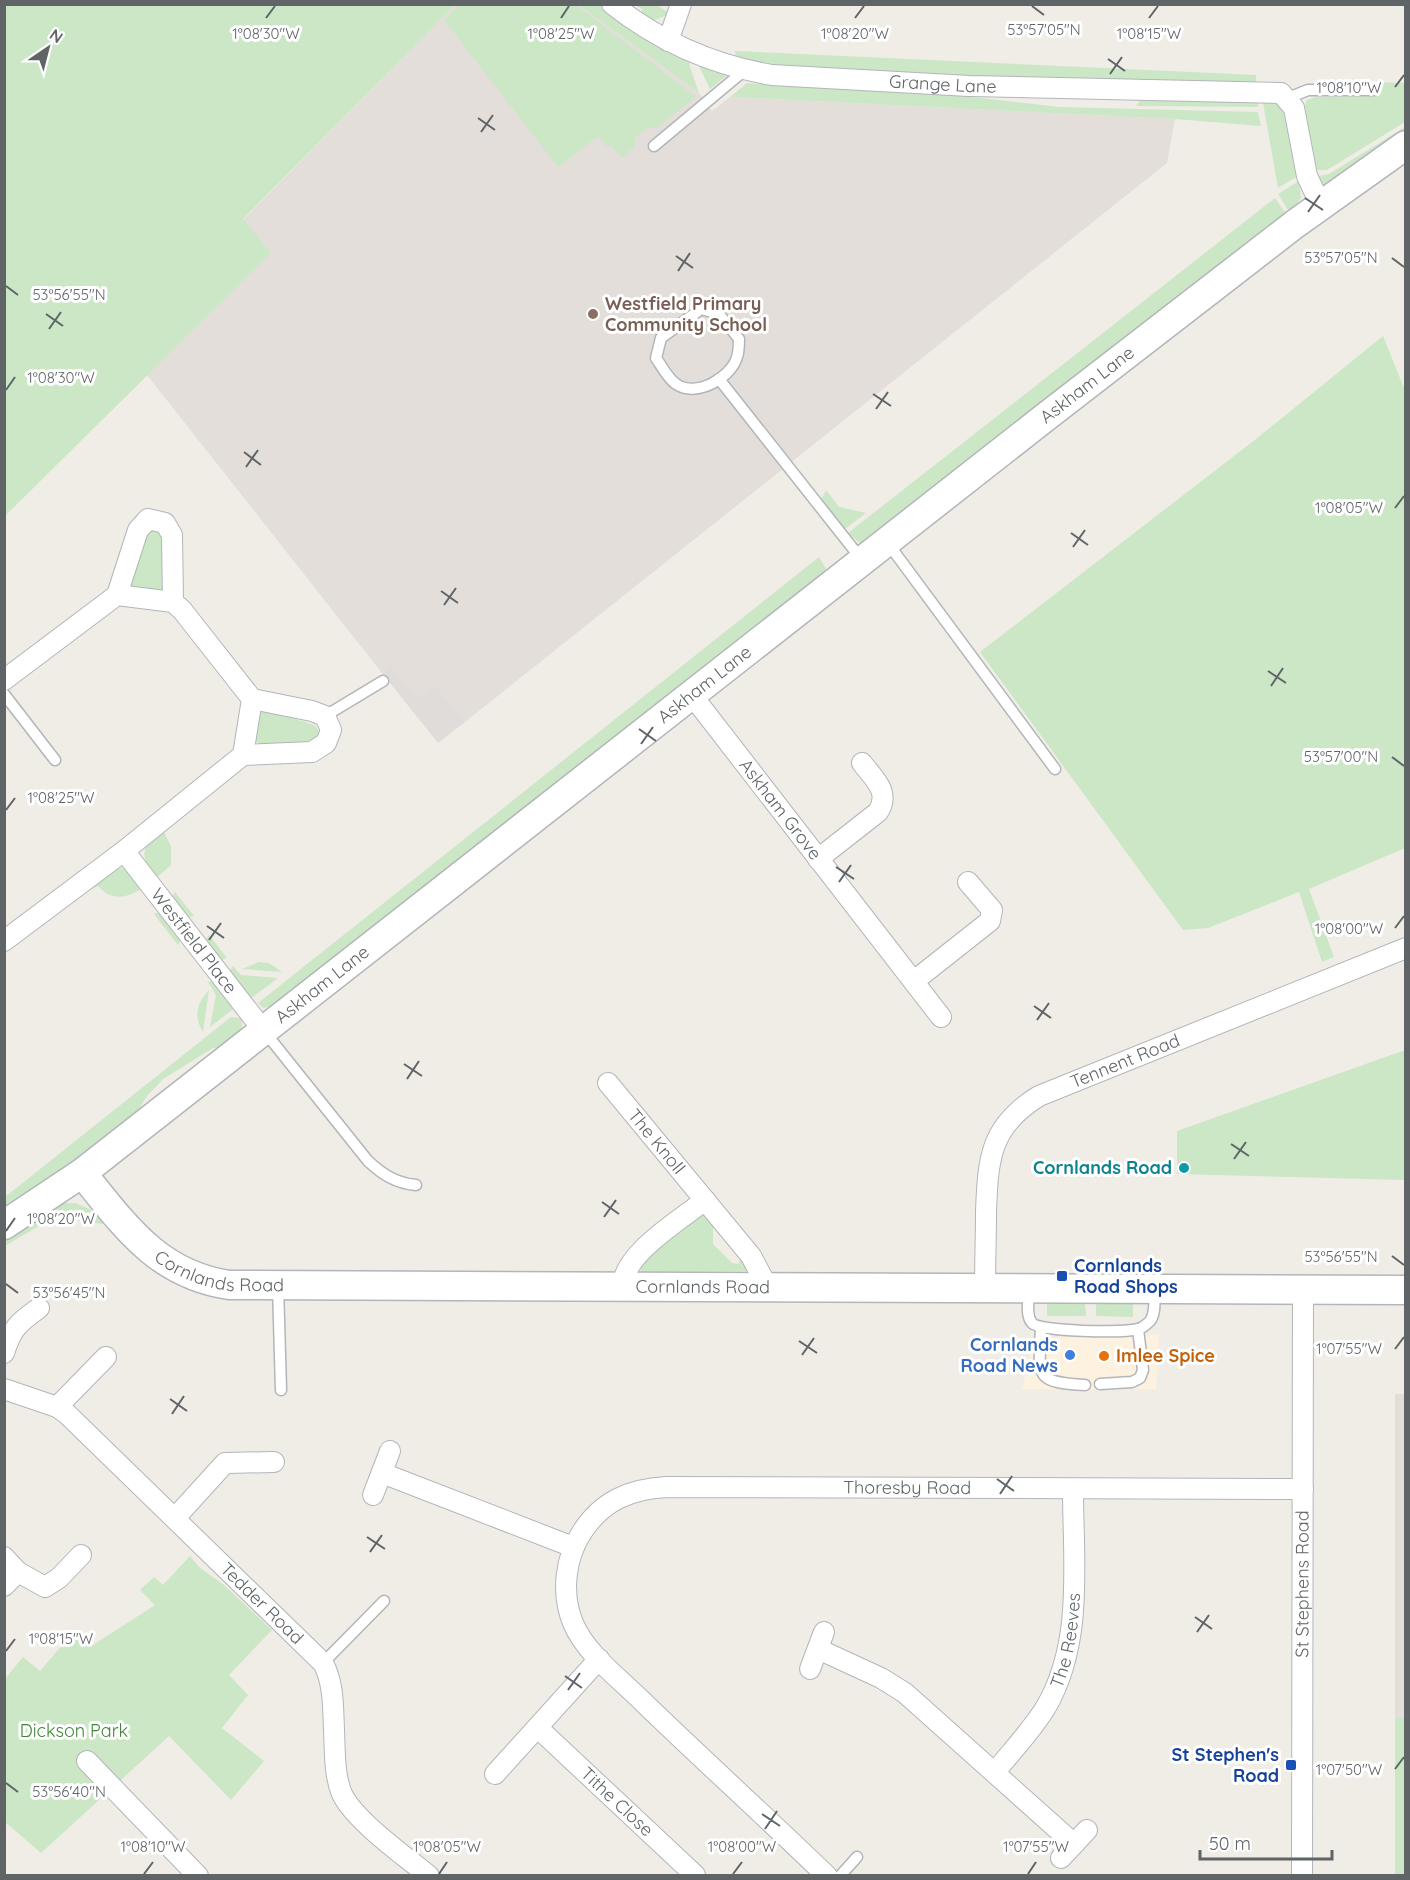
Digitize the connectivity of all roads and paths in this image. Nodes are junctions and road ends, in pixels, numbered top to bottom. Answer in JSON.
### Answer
{"nodes":[{"id":1,"x":612,"y":4,"type":"edge"},
{"id":2,"x":681,"y":4,"type":"edge"},
{"id":3,"x":668,"y":41,"type":"junction"},
{"id":4,"x":745,"y":70,"type":"junction"},
{"id":5,"x":1374,"y":90,"type":"dead end"},
{"id":6,"x":1288,"y":98,"type":"junction"},
{"id":7,"x":1406,"y":145,"type":"edge"},
{"id":8,"x":654,"y":146,"type":"dead end"},
{"id":9,"x":1321,"y":206,"type":"junction"},
{"id":10,"x":719,"y":379,"type":"junction"},
{"id":11,"x":886,"y":542,"type":"junction"},
{"id":12,"x":862,"y":560,"type":"junction"},
{"id":13,"x":117,"y":595,"type":"junction"},
{"id":14,"x":173,"y":602,"type":"junction"},
{"id":15,"x":4,"y":680,"type":"edge"},
{"id":16,"x":383,"y":681,"type":"dead end"},
{"id":17,"x":4,"y":694,"type":"edge"},
{"id":18,"x":691,"y":694,"type":"junction"},
{"id":19,"x":252,"y":699,"type":"junction"},
{"id":20,"x":325,"y":716,"type":"junction"},
{"id":21,"x":243,"y":754,"type":"junction"},
{"id":22,"x":55,"y":760,"type":"dead end"},
{"id":23,"x":862,"y":763,"type":"dead end"},
{"id":24,"x":1055,"y":769,"type":"dead end"},
{"id":25,"x":124,"y":851,"type":"junction"},
{"id":26,"x":818,"y":859,"type":"junction"},
{"id":27,"x":968,"y":882,"type":"dead end"},
{"id":28,"x":4,"y":941,"type":"edge"},
{"id":29,"x":1406,"y":948,"type":"edge"},
{"id":30,"x":914,"y":981,"type":"junction"},
{"id":31,"x":941,"y":1017,"type":"dead end"},
{"id":32,"x":263,"y":1030,"type":"junction"},
{"id":33,"x":608,"y":1083,"type":"dead end"},
{"id":34,"x":82,"y":1173,"type":"junction"},
{"id":35,"x":416,"y":1185,"type":"dead end"},
{"id":36,"x":705,"y":1200,"type":"junction"},
{"id":37,"x":4,"y":1225,"type":"edge"},
{"id":38,"x":278,"y":1286,"type":"junction"},
{"id":39,"x":767,"y":1286,"type":"junction"},
{"id":40,"x":622,"y":1287,"type":"junction"},
{"id":41,"x":985,"y":1287,"type":"junction"},
{"id":42,"x":1029,"y":1287,"type":"junction"},
{"id":43,"x":1155,"y":1289,"type":"junction"},
{"id":44,"x":1406,"y":1290,"type":"edge"},
{"id":45,"x":1303,"y":1291,"type":"junction"},
{"id":46,"x":39,"y":1308,"type":"dead end"},
{"id":47,"x":1041,"y":1328,"type":"junction"},
{"id":48,"x":1138,"y":1329,"type":"junction"},
{"id":49,"x":4,"y":1353,"type":"edge"},
{"id":50,"x":106,"y":1357,"type":"dead end"},
{"id":51,"x":1100,"y":1384,"type":"dead end"},
{"id":52,"x":1085,"y":1385,"type":"dead end"},
{"id":53,"x":4,"y":1389,"type":"edge"},
{"id":54,"x":281,"y":1390,"type":"dead end"},
{"id":55,"x":57,"y":1407,"type":"junction"},
{"id":56,"x":390,"y":1451,"type":"dead end"},
{"id":57,"x":274,"y":1462,"type":"dead end"},
{"id":58,"x":382,"y":1473,"type":"junction"},
{"id":59,"x":1303,"y":1489,"type":"junction"},
{"id":60,"x":1073,"y":1490,"type":"junction"},
{"id":61,"x":373,"y":1495,"type":"dead end"},
{"id":62,"x":175,"y":1518,"type":"junction"},
{"id":63,"x":573,"y":1547,"type":"junction"},
{"id":64,"x":81,"y":1555,"type":"dead end"},
{"id":65,"x":4,"y":1557,"type":"edge"},
{"id":66,"x":11,"y":1579,"type":"edge"},
{"id":67,"x":384,"y":1601,"type":"dead end"},
{"id":68,"x":599,"y":1659,"type":"junction"},
{"id":69,"x":323,"y":1663,"type":"junction"},
{"id":70,"x":810,"y":1669,"type":"dead end"},
{"id":71,"x":538,"y":1728,"type":"junction"},
{"id":72,"x":87,"y":1761,"type":"dead end"},
{"id":73,"x":995,"y":1773,"type":"junction"},
{"id":74,"x":495,"y":1774,"type":"dead end"},
{"id":75,"x":1074,"y":1844,"type":"dead end"},
{"id":76,"x":857,"y":1857,"type":"dead end"},
{"id":77,"x":198,"y":1875,"type":"edge"},
{"id":78,"x":429,"y":1875,"type":"edge"},
{"id":79,"x":695,"y":1875,"type":"edge"},
{"id":80,"x":827,"y":1875,"type":"edge"},
{"id":81,"x":840,"y":1875,"type":"edge"},
{"id":82,"x":1302,"y":1875,"type":"edge"}],
"edges":[{"from":1,"to":3,"type":"street","name":"Grange Lane"},
{"from":2,"to":3,"type":"street"},
{"from":3,"to":4,"type":"street","name":"Grange Lane"},
{"from":4,"to":6,"type":"street","name":"Grange Lane"},
{"from":4,"to":8,"type":"lane"},
{"from":5,"to":6,"type":"lane","name":"Grange Lane"},
{"from":6,"to":9,"type":"street"},
{"from":7,"to":9,"type":"street","name":"Askham Lane"},
{"from":9,"to":11,"type":"street","name":"Askham Lane"},
{"from":10,"to":10,"type":"lane"},
{"from":10,"to":12,"type":"lane"},
{"from":11,"to":12,"type":"street","name":"Askham Lane"},
{"from":11,"to":24,"type":"lane"},
{"from":12,"to":18,"type":"street","name":"Askham Lane"},
{"from":13,"to":14,"type":"street"},
{"from":13,"to":14,"type":"street"},
{"from":13,"to":15,"type":"street"},
{"from":14,"to":19,"type":"street"},
{"from":16,"to":20,"type":"lane"},
{"from":17,"to":22,"type":"lane"},
{"from":18,"to":26,"type":"street","name":"Askham Grove"},
{"from":18,"to":32,"type":"street","name":"Askham Lane"},
{"from":19,"to":20,"type":"street"},
{"from":19,"to":21,"type":"street"},
{"from":20,"to":21,"type":"street"},
{"from":21,"to":25,"type":"street"},
{"from":23,"to":26,"type":"street"},
{"from":25,"to":28,"type":"street"},
{"from":25,"to":32,"type":"street","name":"Westfield Place"},
{"from":26,"to":30,"type":"street","name":"Askham Grove"},
{"from":27,"to":30,"type":"street"},
{"from":29,"to":41,"type":"street","name":"Tennent Road"},
{"from":30,"to":31,"type":"street","name":"Askham Grove"},
{"from":32,"to":34,"type":"street","name":"Askham Lane"},
{"from":32,"to":35,"type":"lane"},
{"from":33,"to":36,"type":"street","name":"The Knoll"},
{"from":34,"to":37,"type":"street","name":"Askham Lane"},
{"from":34,"to":38,"type":"street","name":"Cornlands Road"},
{"from":36,"to":39,"type":"street","name":"The Knoll"},
{"from":36,"to":40,"type":"street"},
{"from":38,"to":40,"type":"street","name":"Cornlands Road"},
{"from":38,"to":54,"type":"lane"},
{"from":39,"to":40,"type":"street","name":"Cornlands Road"},
{"from":39,"to":41,"type":"street","name":"Cornlands Road"},
{"from":41,"to":42,"type":"street","name":"Cornlands Road"},
{"from":42,"to":43,"type":"street","name":"Cornlands Road"},
{"from":42,"to":47,"type":"lane"},
{"from":43,"to":45,"type":"street","name":"Cornlands Road"},
{"from":43,"to":48,"type":"lane"},
{"from":44,"to":45,"type":"street","name":"Cornlands Road"},
{"from":45,"to":59,"type":"street","name":"St Stephens Road"},
{"from":46,"to":49,"type":"street"},
{"from":47,"to":48,"type":"lane"},
{"from":47,"to":52,"type":"lane"},
{"from":48,"to":51,"type":"lane"},
{"from":50,"to":55,"type":"street"},
{"from":53,"to":55,"type":"street","name":"Tedder Road"},
{"from":55,"to":62,"type":"street","name":"Tedder Road"},
{"from":56,"to":58,"type":"street"},
{"from":57,"to":62,"type":"street"},
{"from":58,"to":61,"type":"street"},
{"from":58,"to":63,"type":"street"},
{"from":59,"to":60,"type":"street","name":"Thoresby Road"},
{"from":59,"to":82,"type":"street","name":"St Stephens Road"},
{"from":60,"to":63,"type":"street","name":"Thoresby Road"},
{"from":60,"to":73,"type":"street","name":"The Reeves"},
{"from":62,"to":69,"type":"street","name":"Tedder Road"},
{"from":63,"to":68,"type":"street","name":"Thoresby Road"},
{"from":64,"to":66,"type":"street"},
{"from":65,"to":66,"type":"street"},
{"from":67,"to":69,"type":"lane"},
{"from":68,"to":71,"type":"street"},
{"from":68,"to":80,"type":"street","name":"Thoresby Road"},
{"from":69,"to":78,"type":"street","name":"Tedder Road"},
{"from":70,"to":73,"type":"street"},
{"from":71,"to":74,"type":"street"},
{"from":71,"to":79,"type":"street","name":"Tithe Close"},
{"from":72,"to":77,"type":"street"},
{"from":73,"to":75,"type":"street"},
{"from":76,"to":81,"type":"lane"}]}
